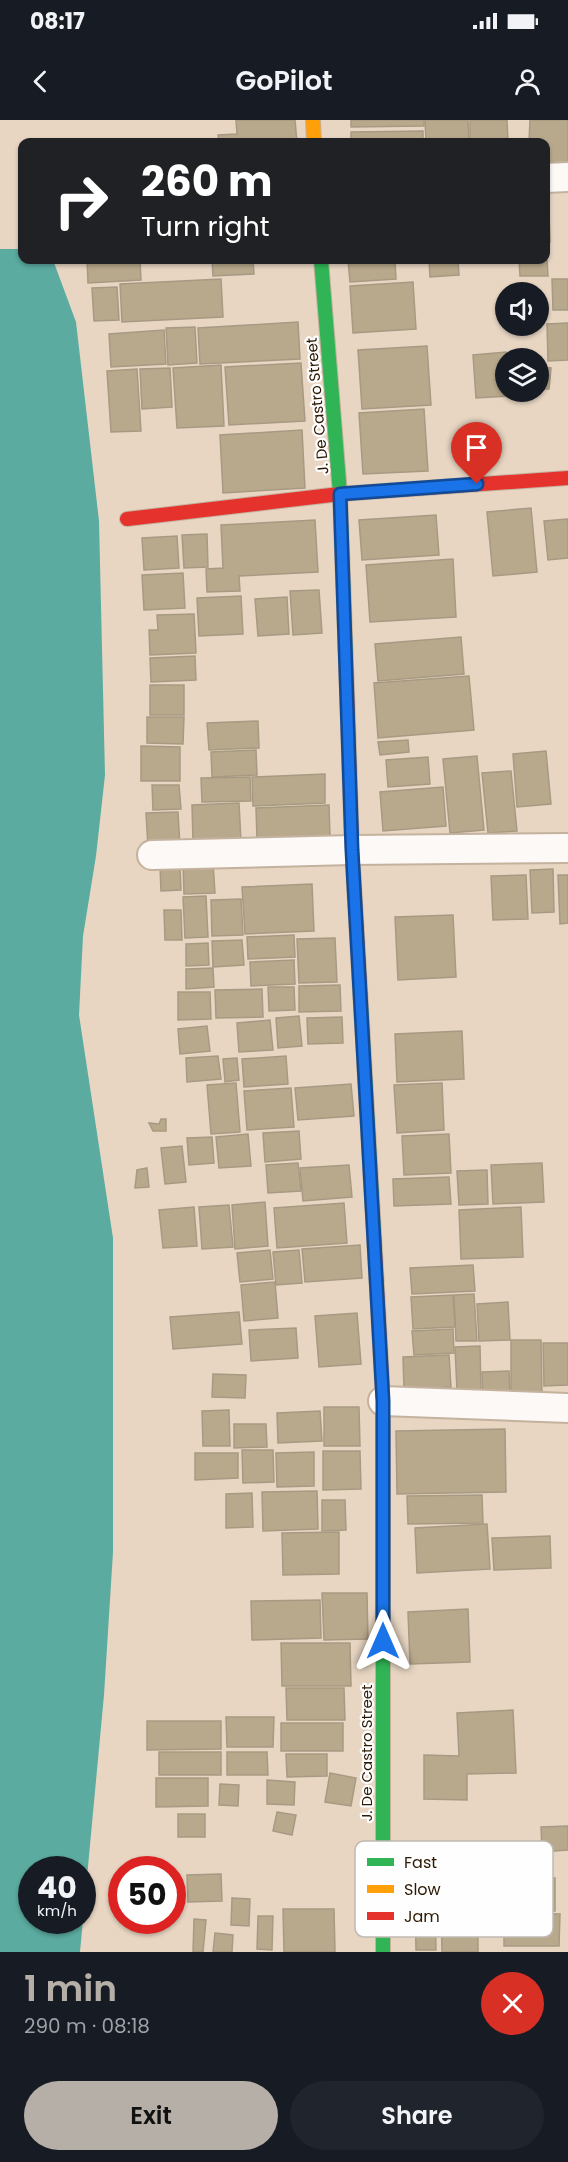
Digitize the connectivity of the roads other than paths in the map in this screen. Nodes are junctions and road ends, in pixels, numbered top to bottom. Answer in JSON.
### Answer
{"nodes":[{"id":1,"x":313,"y":120,"type":"edge"},
{"id":2,"x":314,"y":138,"type":"edge"},
{"id":3,"x":568,"y":177,"type":"edge"},
{"id":4,"x":550,"y":178,"type":"edge"},
{"id":5,"x":321,"y":264,"type":"edge"},
{"id":6,"x":568,"y":478,"type":"edge"},
{"id":7,"x":340,"y":494,"type":"junction"},
{"id":8,"x":127,"y":519,"type":"dead end"},
{"id":9,"x":568,"y":848,"type":"edge"},
{"id":10,"x":352,"y":850,"type":"junction"},
{"id":11,"x":152,"y":855,"type":"dead end"},
{"id":12,"x":383,"y":1401,"type":"junction"},
{"id":13,"x":568,"y":1408,"type":"edge"},
{"id":14,"x":382,"y":1841,"type":"edge"},
{"id":15,"x":382,"y":1937,"type":"edge"},
{"id":16,"x":382,"y":1952,"type":"edge"}],
"edges":[{"from":1,"to":2,"type":"main road"},
{"from":3,"to":4,"type":"street"},
{"from":5,"to":7,"type":"main road","name":"J. De Castro Street"},
{"from":6,"to":7,"type":"main road"},
{"from":7,"to":8,"type":"main road"},
{"from":7,"to":10,"type":"main road","name":"J. De Castro Street"},
{"from":9,"to":10,"type":"street"},
{"from":10,"to":11,"type":"street"},
{"from":10,"to":12,"type":"main road","name":"J. De Castro Street"},
{"from":12,"to":13,"type":"street"},
{"from":12,"to":14,"type":"main road","name":"J. De Castro Street"},
{"from":15,"to":16,"type":"main road","name":"J. De Castro Street"}]}
